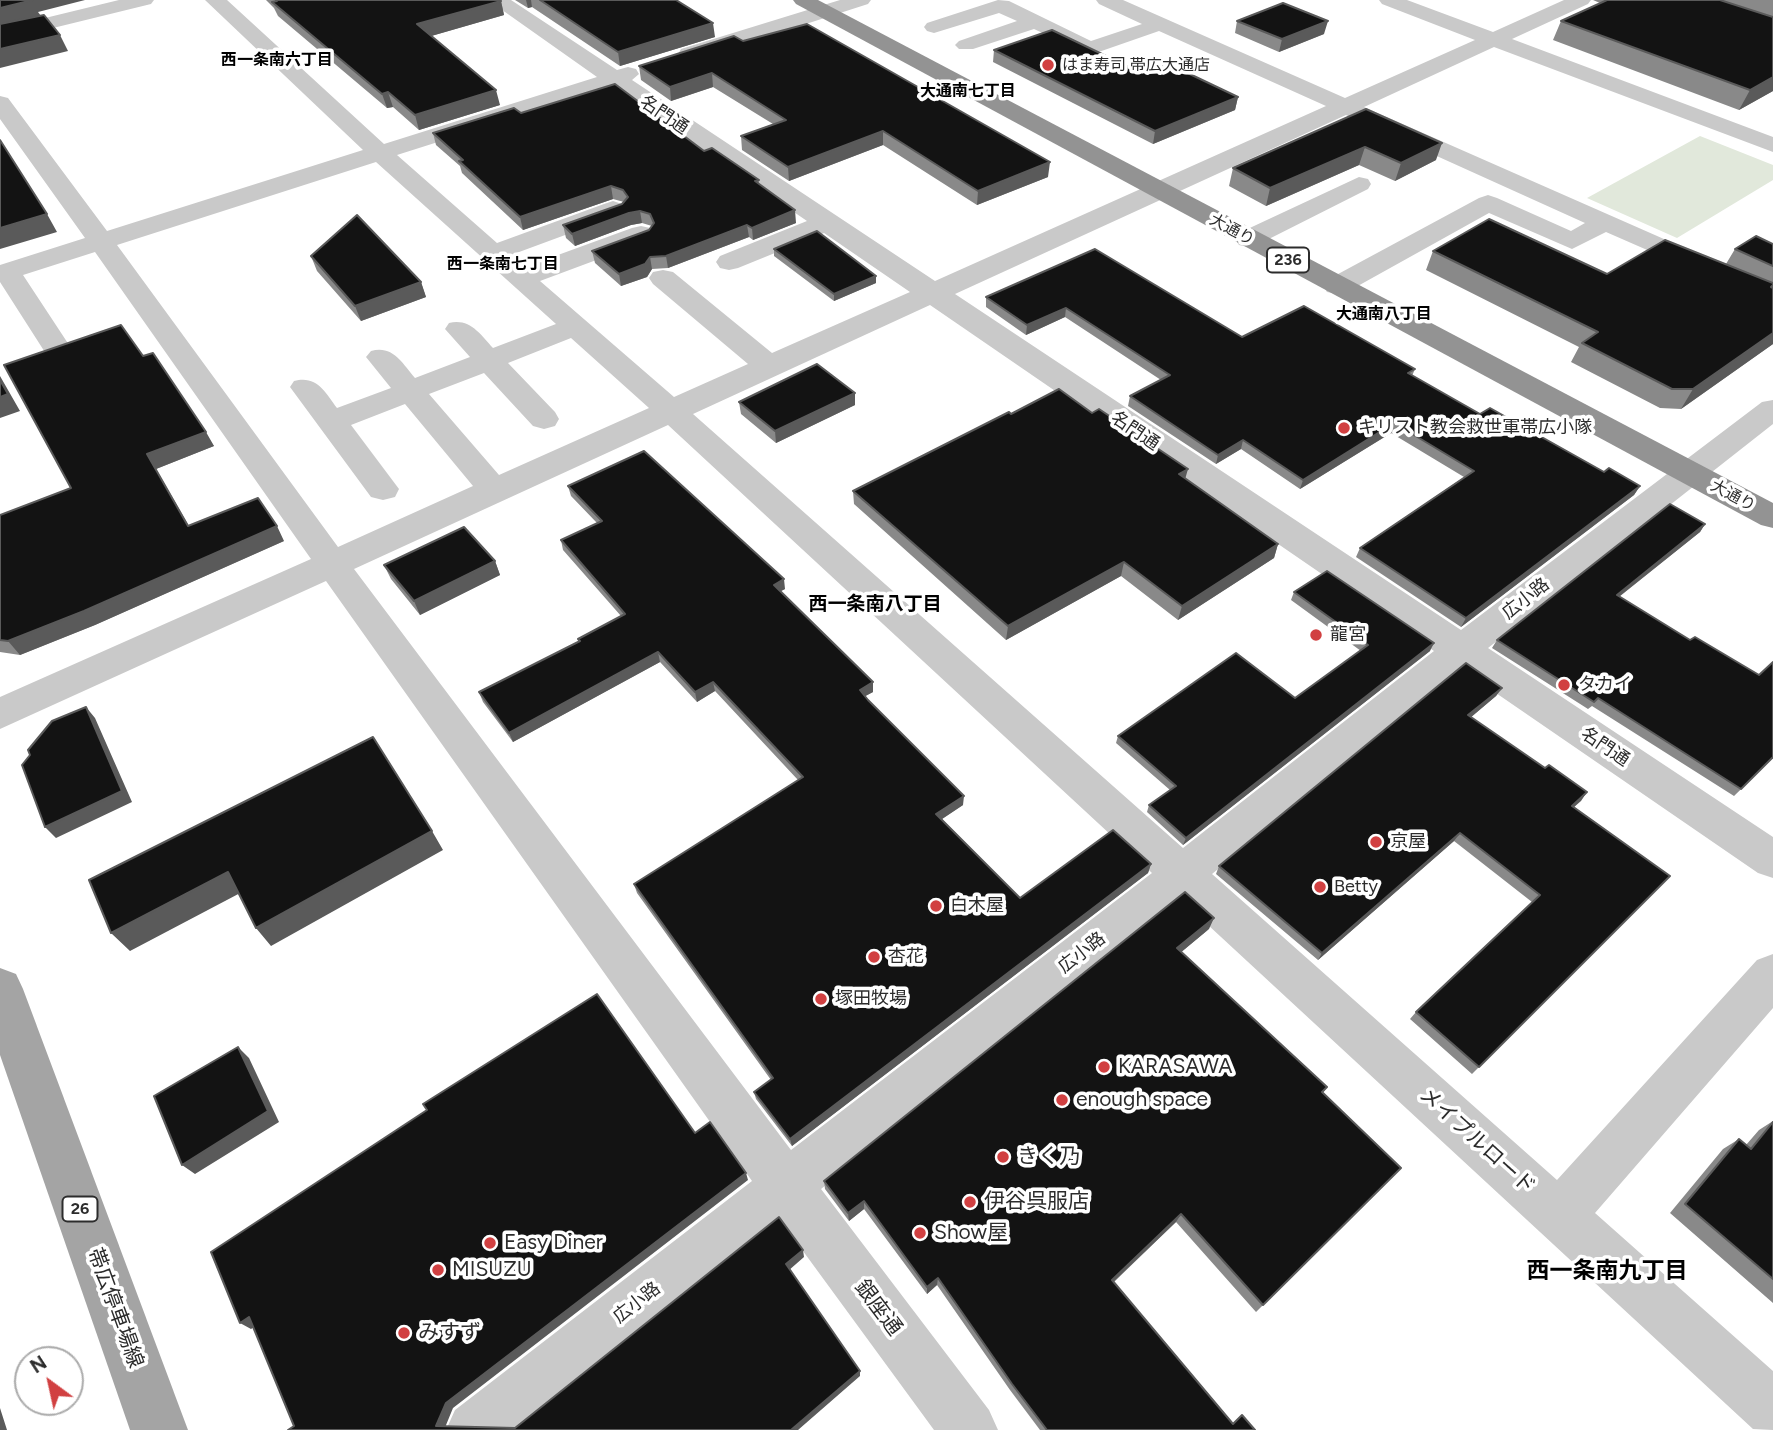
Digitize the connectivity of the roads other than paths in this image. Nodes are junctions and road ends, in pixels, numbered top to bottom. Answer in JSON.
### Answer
{"nodes":[{"id":1,"x":144,"y":0,"type":"edge"},
{"id":2,"x":215,"y":0,"type":"edge"},
{"id":3,"x":498,"y":0,"type":"edge"},
{"id":4,"x":861,"y":0,"type":"edge"},
{"id":5,"x":1389,"y":0,"type":"edge"},
{"id":6,"x":1581,"y":0,"type":"edge"},
{"id":7,"x":1009,"y":3,"type":"edge"},
{"id":8,"x":1104,"y":5,"type":"edge"},
{"id":9,"x":814,"y":6,"type":"edge"},
{"id":10,"x":1068,"y":19,"type":"dead end"},
{"id":11,"x":1160,"y":23,"type":"junction"},
{"id":12,"x":1040,"y":25,"type":"junction"},
{"id":13,"x":934,"y":27,"type":"dead end"},
{"id":14,"x":0,"y":35,"type":"edge"},
{"id":15,"x":1493,"y":40,"type":"junction"},
{"id":16,"x":966,"y":45,"type":"dead end"},
{"id":17,"x":611,"y":79,"type":"junction"},
{"id":18,"x":0,"y":103,"type":"edge"},
{"id":19,"x":1345,"y":106,"type":"junction"},
{"id":20,"x":1773,"y":145,"type":"edge"},
{"id":21,"x":380,"y":153,"type":"junction"},
{"id":22,"x":1359,"y":184,"type":"dead end"},
{"id":23,"x":1159,"y":191,"type":"junction"},
{"id":24,"x":614,"y":209,"type":"edge"},
{"id":25,"x":1605,"y":222,"type":"junction"},
{"id":26,"x":825,"y":223,"type":"junction"},
{"id":27,"x":641,"y":234,"type":"edge"},
{"id":28,"x":1248,"y":239,"type":"junction"},
{"id":29,"x":103,"y":242,"type":"junction"},
{"id":30,"x":493,"y":253,"type":"junction"},
{"id":31,"x":729,"y":262,"type":"dead end"},
{"id":32,"x":4,"y":273,"type":"edge"},
{"id":33,"x":522,"y":278,"type":"junction"},
{"id":34,"x":663,"y":278,"type":"dead end"},
{"id":35,"x":1337,"y":286,"type":"junction"},
{"id":36,"x":930,"y":293,"type":"junction"},
{"id":37,"x":1773,"y":297,"type":"edge"},
{"id":38,"x":576,"y":326,"type":"junction"},
{"id":39,"x":459,"y":329,"type":"dead end"},
{"id":40,"x":58,"y":351,"type":"edge"},
{"id":41,"x":381,"y":357,"type":"dead end"},
{"id":42,"x":489,"y":360,"type":"junction"},
{"id":43,"x":769,"y":366,"type":"junction"},
{"id":44,"x":305,"y":387,"type":"dead end"},
{"id":45,"x":410,"y":391,"type":"junction"},
{"id":46,"x":1773,"y":408,"type":"edge"},
{"id":47,"x":670,"y":410,"type":"junction"},
{"id":48,"x":544,"y":419,"type":"dead end"},
{"id":49,"x":331,"y":422,"type":"junction"},
{"id":50,"x":1688,"y":473,"type":"junction"},
{"id":51,"x":383,"y":489,"type":"dead end"},
{"id":52,"x":494,"y":489,"type":"junction"},
{"id":53,"x":1773,"y":517,"type":"edge"},
{"id":54,"x":332,"y":563,"type":"junction"},
{"id":55,"x":1460,"y":650,"type":"junction"},
{"id":56,"x":0,"y":714,"type":"edge"},
{"id":57,"x":1773,"y":860,"type":"edge"},
{"id":58,"x":1182,"y":874,"type":"junction"},
{"id":59,"x":1773,"y":975,"type":"edge"},
{"id":60,"x":0,"y":989,"type":"edge"},
{"id":61,"x":786,"y":1186,"type":"junction"},
{"id":62,"x":1559,"y":1215,"type":"junction"},
{"id":63,"x":1773,"y":1409,"type":"edge"},
{"id":64,"x":159,"y":1430,"type":"edge"},
{"id":65,"x":475,"y":1430,"type":"edge"},
{"id":66,"x":969,"y":1430,"type":"edge"}],
"edges":[{"from":1,"to":14,"type":"street"},
{"from":2,"to":21,"type":"street","name":"メイプルロード"},
{"from":3,"to":17,"type":"street","name":"名門通"},
{"from":4,"to":9,"type":"street"},
{"from":5,"to":15,"type":"street"},
{"from":6,"to":15,"type":"street"},
{"from":7,"to":12,"type":"street"},
{"from":7,"to":13,"type":"street"},
{"from":8,"to":11,"type":"street"},
{"from":9,"to":17,"type":"street"},
{"from":9,"to":23,"type":"highway","name":"大通り","number":"236"},
{"from":10,"to":12,"type":"street"},
{"from":11,"to":12,"type":"street"},
{"from":11,"to":19,"type":"street"},
{"from":12,"to":16,"type":"street"},
{"from":15,"to":19,"type":"street"},
{"from":15,"to":20,"type":"street"},
{"from":17,"to":21,"type":"street"},
{"from":17,"to":26,"type":"street","name":"名門通"},
{"from":18,"to":29,"type":"street","name":"銀座通"},
{"from":19,"to":23,"type":"street"},
{"from":19,"to":25,"type":"street"},
{"from":21,"to":29,"type":"street"},
{"from":21,"to":30,"type":"street","name":"メイプルロード"},
{"from":22,"to":28,"type":"street"},
{"from":23,"to":28,"type":"highway","name":"大通り","number":"236"},
{"from":23,"to":36,"type":"street"},
{"from":24,"to":30,"type":"street"},
{"from":25,"to":35,"type":"street"},
{"from":25,"to":37,"type":"street"},
{"from":26,"to":31,"type":"street"},
{"from":26,"to":36,"type":"street","name":"名門通"},
{"from":27,"to":33,"type":"street"},
{"from":28,"to":35,"type":"highway","name":"大通り","number":"236"},
{"from":29,"to":32,"type":"street"},
{"from":29,"to":54,"type":"street","name":"銀座通"},
{"from":30,"to":33,"type":"street","name":"メイプルロード"},
{"from":32,"to":40,"type":"street"},
{"from":33,"to":38,"type":"street","name":"メイプルロード"},
{"from":34,"to":43,"type":"street"},
{"from":35,"to":50,"type":"highway","name":"大通り","number":"236"},
{"from":36,"to":43,"type":"street"},
{"from":36,"to":55,"type":"street","name":"名門通"},
{"from":38,"to":42,"type":"street"},
{"from":38,"to":47,"type":"street","name":"メイプルロード"},
{"from":39,"to":42,"type":"street"},
{"from":41,"to":45,"type":"street"},
{"from":42,"to":45,"type":"street"},
{"from":42,"to":48,"type":"street"},
{"from":43,"to":47,"type":"street"},
{"from":44,"to":49,"type":"street"},
{"from":45,"to":49,"type":"street"},
{"from":45,"to":52,"type":"street"},
{"from":46,"to":50,"type":"street","name":"広小路"},
{"from":47,"to":52,"type":"street"},
{"from":47,"to":58,"type":"street","name":"メイプルロード"},
{"from":49,"to":51,"type":"street"},
{"from":50,"to":53,"type":"highway","name":"大通り","number":"236"},
{"from":50,"to":55,"type":"street","name":"広小路"},
{"from":52,"to":54,"type":"street"},
{"from":54,"to":56,"type":"street"},
{"from":54,"to":61,"type":"street","name":"銀座通"},
{"from":55,"to":57,"type":"street","name":"名門通"},
{"from":55,"to":58,"type":"street","name":"広小路"},
{"from":58,"to":61,"type":"street","name":"広小路"},
{"from":58,"to":62,"type":"street","name":"メイプルロード"},
{"from":59,"to":62,"type":"street"},
{"from":60,"to":64,"type":"main road","name":"帯広停車場線","number":"26"},
{"from":61,"to":65,"type":"street","name":"広小路"},
{"from":61,"to":66,"type":"street","name":"銀座通"},
{"from":62,"to":63,"type":"street","name":"メイプルロード"}]}
